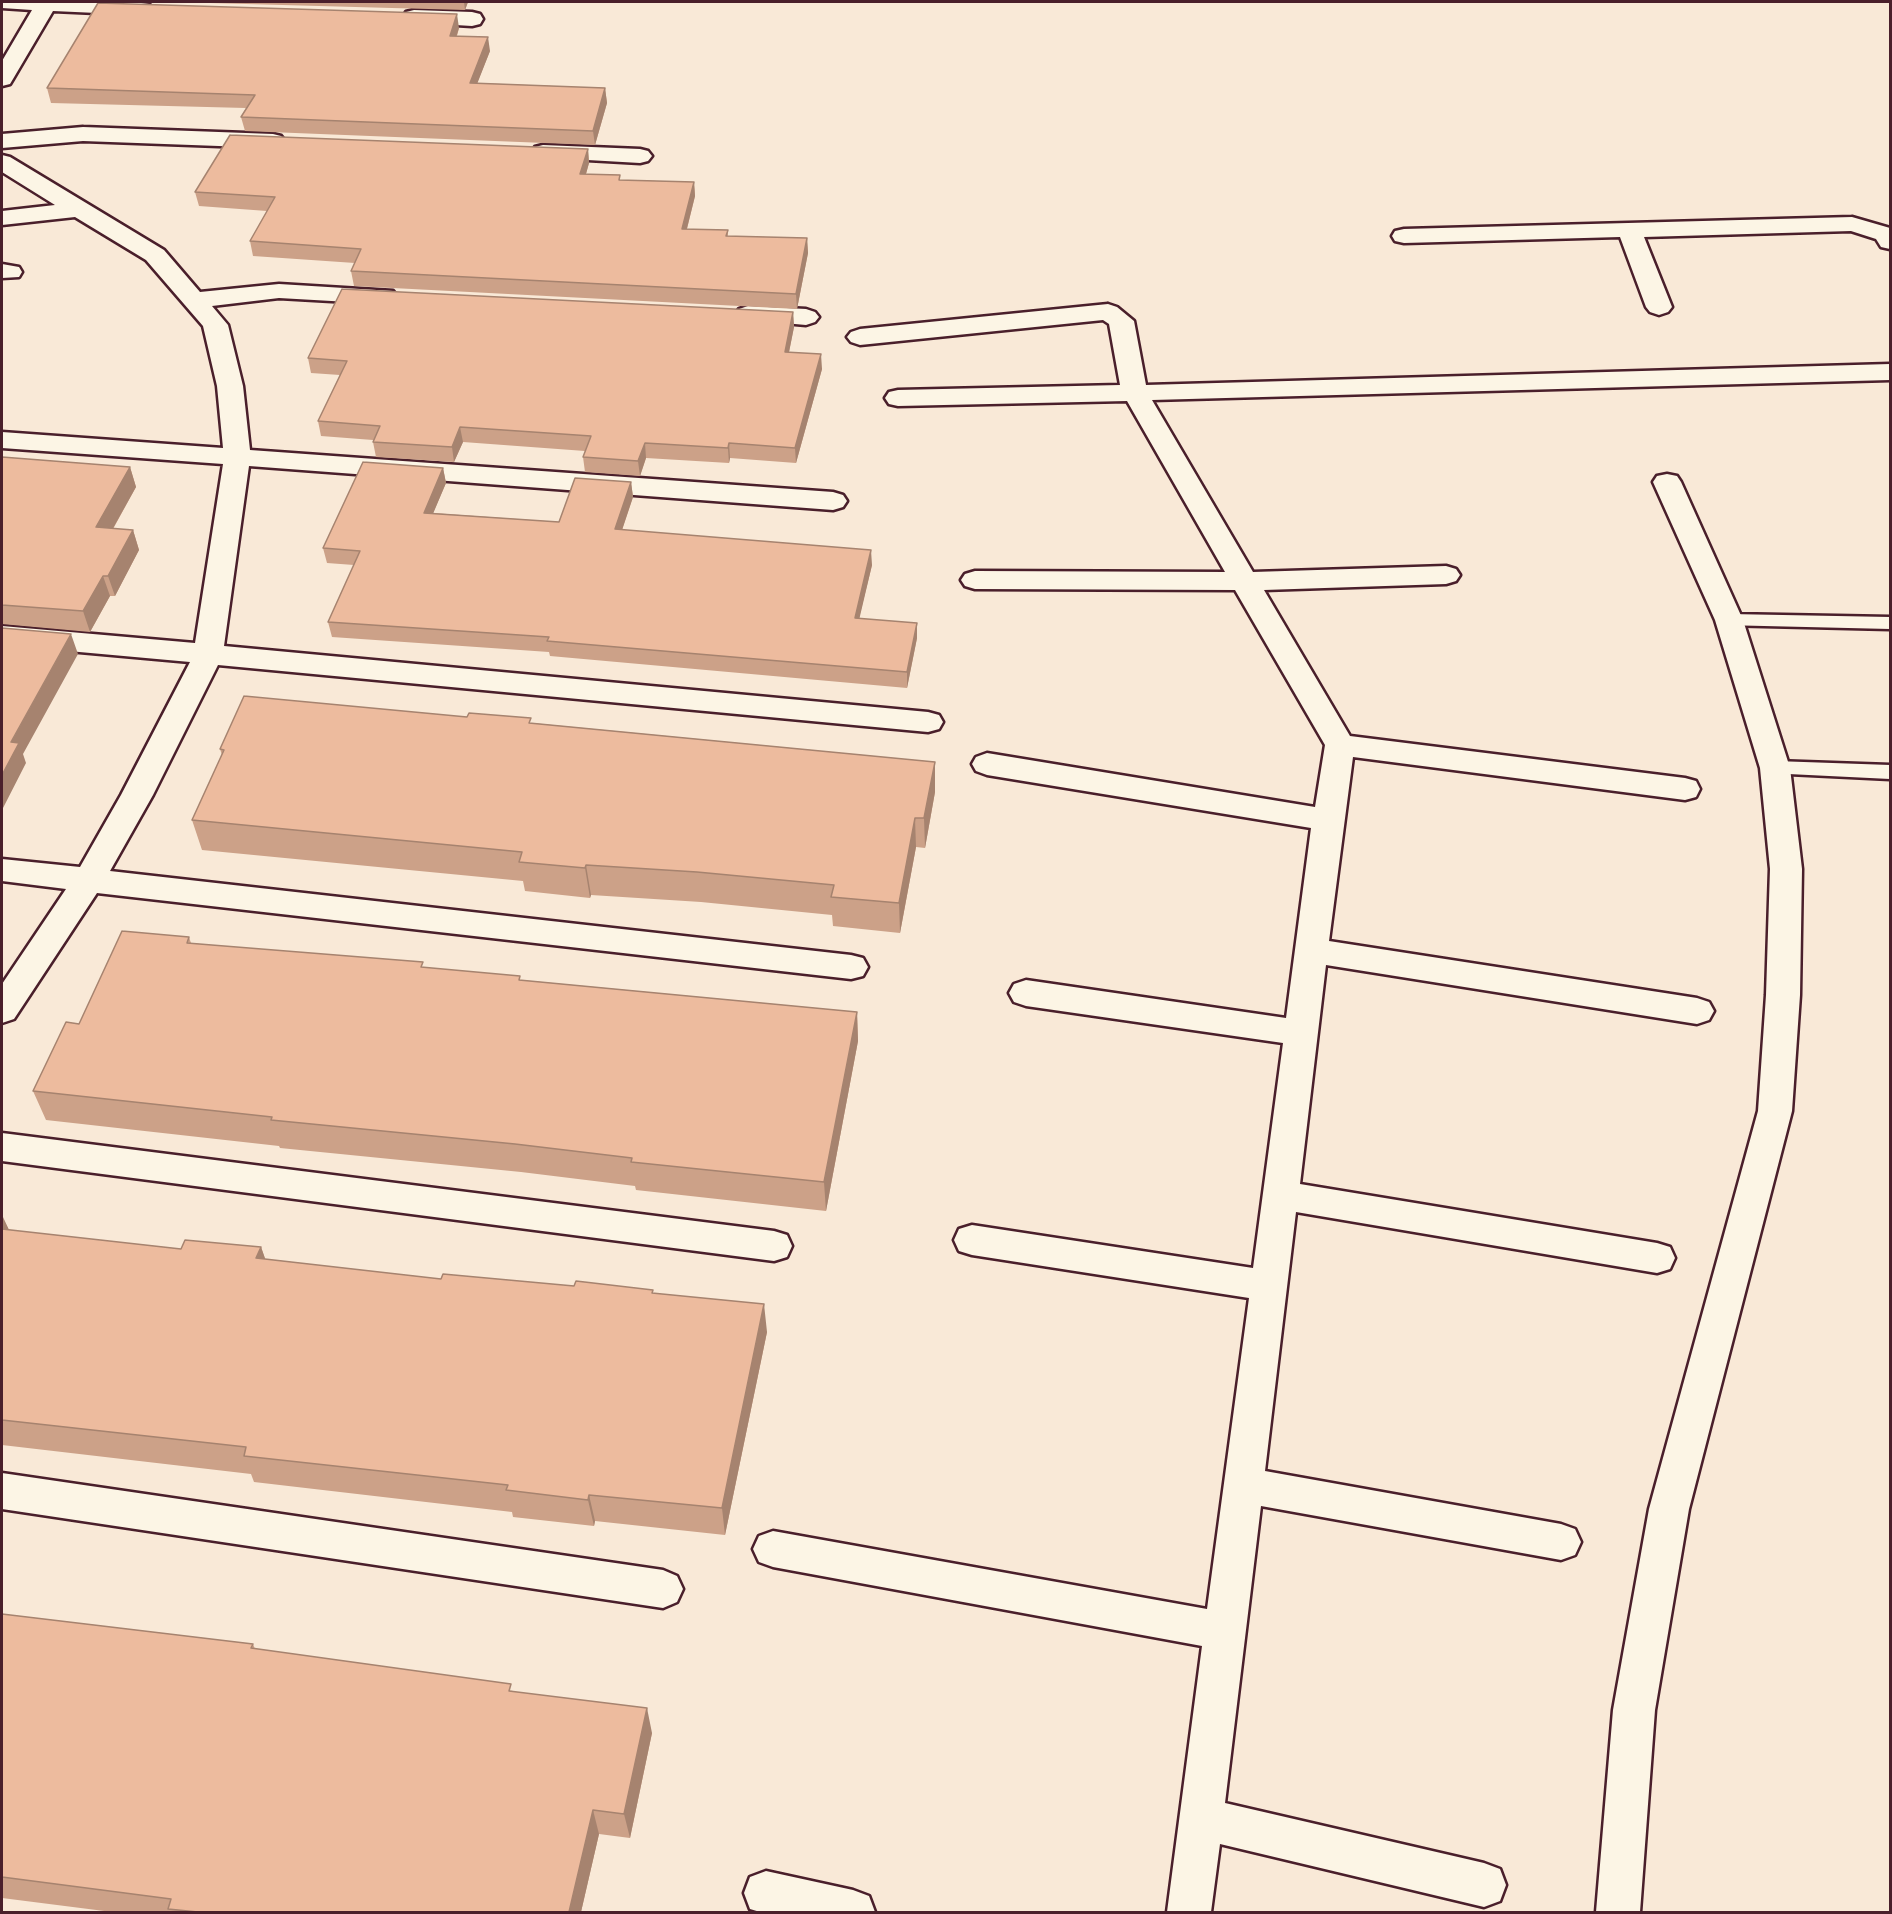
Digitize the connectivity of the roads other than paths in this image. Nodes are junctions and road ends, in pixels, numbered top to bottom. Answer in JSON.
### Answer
{"nodes":[{"id":1,"x":2,"y":2,"type":"edge"},
{"id":2,"x":45,"y":6,"type":"junction"},
{"id":3,"x":164,"y":9,"type":"edge"},
{"id":4,"x":389,"y":16,"type":"edge"},
{"id":5,"x":472,"y":19,"type":"dead end"},
{"id":6,"x":2,"y":79,"type":"edge"},
{"id":7,"x":2,"y":141,"type":"edge"},
{"id":8,"x":296,"y":142,"type":"edge"},
{"id":9,"x":522,"y":152,"type":"edge"},
{"id":10,"x":640,"y":156,"type":"dead end"},
{"id":11,"x":2,"y":162,"type":"edge"},
{"id":12,"x":81,"y":209,"type":"junction"},
{"id":13,"x":2,"y":218,"type":"edge"},
{"id":14,"x":1629,"y":229,"type":"junction"},
{"id":15,"x":1404,"y":236,"type":"dead end"},
{"id":16,"x":1890,"y":242,"type":"edge"},
{"id":17,"x":411,"y":298,"type":"edge"},
{"id":18,"x":194,"y":300,"type":"junction"},
{"id":19,"x":1659,"y":307,"type":"dead end"},
{"id":20,"x":722,"y":313,"type":"edge"},
{"id":21,"x":806,"y":317,"type":"dead end"},
{"id":22,"x":860,"y":337,"type":"dead end"},
{"id":23,"x":1890,"y":372,"type":"edge"},
{"id":24,"x":1135,"y":393,"type":"junction"},
{"id":25,"x":898,"y":398,"type":"dead end"},
{"id":26,"x":2,"y":440,"type":"edge"},
{"id":27,"x":237,"y":458,"type":"junction"},
{"id":28,"x":1667,"y":482,"type":"dead end"},
{"id":29,"x":833,"y":501,"type":"dead end"},
{"id":30,"x":1446,"y":575,"type":"dead end"},
{"id":31,"x":975,"y":580,"type":"dead end"},
{"id":32,"x":1247,"y":581,"type":"junction"},
{"id":33,"x":1729,"y":620,"type":"junction"},
{"id":34,"x":1890,"y":622,"type":"edge"},
{"id":35,"x":2,"y":635,"type":"edge"},
{"id":36,"x":208,"y":655,"type":"junction"},
{"id":37,"x":927,"y":722,"type":"dead end"},
{"id":38,"x":1340,"y":745,"type":"junction"},
{"id":39,"x":987,"y":764,"type":"dead end"},
{"id":40,"x":1775,"y":768,"type":"junction"},
{"id":41,"x":1890,"y":772,"type":"edge"},
{"id":42,"x":1685,"y":789,"type":"dead end"},
{"id":43,"x":1328,"y":820,"type":"junction"},
{"id":44,"x":2,"y":870,"type":"edge"},
{"id":45,"x":89,"y":880,"type":"junction"},
{"id":46,"x":1312,"y":951,"type":"junction"},
{"id":47,"x":851,"y":967,"type":"dead end"},
{"id":48,"x":1026,"y":993,"type":"dead end"},
{"id":49,"x":2,"y":1011,"type":"edge"},
{"id":50,"x":1696,"y":1011,"type":"dead end"},
{"id":51,"x":1302,"y":1033,"type":"junction"},
{"id":52,"x":2,"y":1147,"type":"edge"},
{"id":53,"x":1280,"y":1195,"type":"junction"},
{"id":54,"x":972,"y":1240,"type":"dead end"},
{"id":55,"x":774,"y":1246,"type":"dead end"},
{"id":56,"x":1657,"y":1258,"type":"dead end"},
{"id":57,"x":1269,"y":1286,"type":"junction"},
{"id":58,"x":1243,"y":1485,"type":"junction"},
{"id":59,"x":2,"y":1491,"type":"edge"},
{"id":60,"x":1561,"y":1542,"type":"dead end"},
{"id":61,"x":773,"y":1549,"type":"dead end"},
{"id":62,"x":663,"y":1589,"type":"dead end"},
{"id":63,"x":1226,"y":1631,"type":"junction"},
{"id":64,"x":1200,"y":1818,"type":"junction"},
{"id":65,"x":1484,"y":1886,"type":"dead end"},
{"id":66,"x":766,"y":1893,"type":"dead end"},
{"id":67,"x":853,"y":1912,"type":"edge"},
{"id":68,"x":1189,"y":1912,"type":"edge"},
{"id":69,"x":1618,"y":1912,"type":"edge"}],
"edges":[{"from":1,"to":2,"type":"street"},
{"from":2,"to":3,"type":"street"},
{"from":2,"to":6,"type":"street"},
{"from":4,"to":5,"type":"street"},
{"from":7,"to":8,"type":"street"},
{"from":9,"to":10,"type":"street"},
{"from":11,"to":12,"type":"street"},
{"from":12,"to":13,"type":"street"},
{"from":12,"to":18,"type":"street"},
{"from":14,"to":15,"type":"street"},
{"from":14,"to":16,"type":"street"},
{"from":14,"to":19,"type":"street"},
{"from":17,"to":18,"type":"street"},
{"from":18,"to":27,"type":"street"},
{"from":20,"to":21,"type":"street"},
{"from":22,"to":24,"type":"street"},
{"from":23,"to":24,"type":"street"},
{"from":24,"to":25,"type":"street"},
{"from":24,"to":32,"type":"street"},
{"from":26,"to":27,"type":"street"},
{"from":27,"to":29,"type":"street"},
{"from":27,"to":36,"type":"street"},
{"from":28,"to":33,"type":"street"},
{"from":30,"to":32,"type":"street"},
{"from":31,"to":32,"type":"street"},
{"from":32,"to":38,"type":"street"},
{"from":33,"to":34,"type":"lane"},
{"from":33,"to":40,"type":"street"},
{"from":35,"to":36,"type":"street"},
{"from":36,"to":37,"type":"street"},
{"from":36,"to":45,"type":"street"},
{"from":38,"to":42,"type":"street"},
{"from":38,"to":43,"type":"street"},
{"from":39,"to":43,"type":"street"},
{"from":40,"to":41,"type":"lane"},
{"from":40,"to":69,"type":"street"},
{"from":43,"to":46,"type":"street"},
{"from":44,"to":45,"type":"street"},
{"from":45,"to":47,"type":"street"},
{"from":45,"to":49,"type":"street"},
{"from":46,"to":50,"type":"street"},
{"from":46,"to":51,"type":"street"},
{"from":48,"to":51,"type":"street"},
{"from":51,"to":53,"type":"street"},
{"from":52,"to":55,"type":"street"},
{"from":53,"to":56,"type":"street"},
{"from":53,"to":57,"type":"street"},
{"from":54,"to":57,"type":"street"},
{"from":57,"to":58,"type":"street"},
{"from":58,"to":60,"type":"street"},
{"from":58,"to":63,"type":"street"},
{"from":59,"to":62,"type":"street"},
{"from":61,"to":63,"type":"street"},
{"from":63,"to":64,"type":"street"},
{"from":64,"to":65,"type":"street"},
{"from":64,"to":68,"type":"street"},
{"from":66,"to":67,"type":"street"}]}
